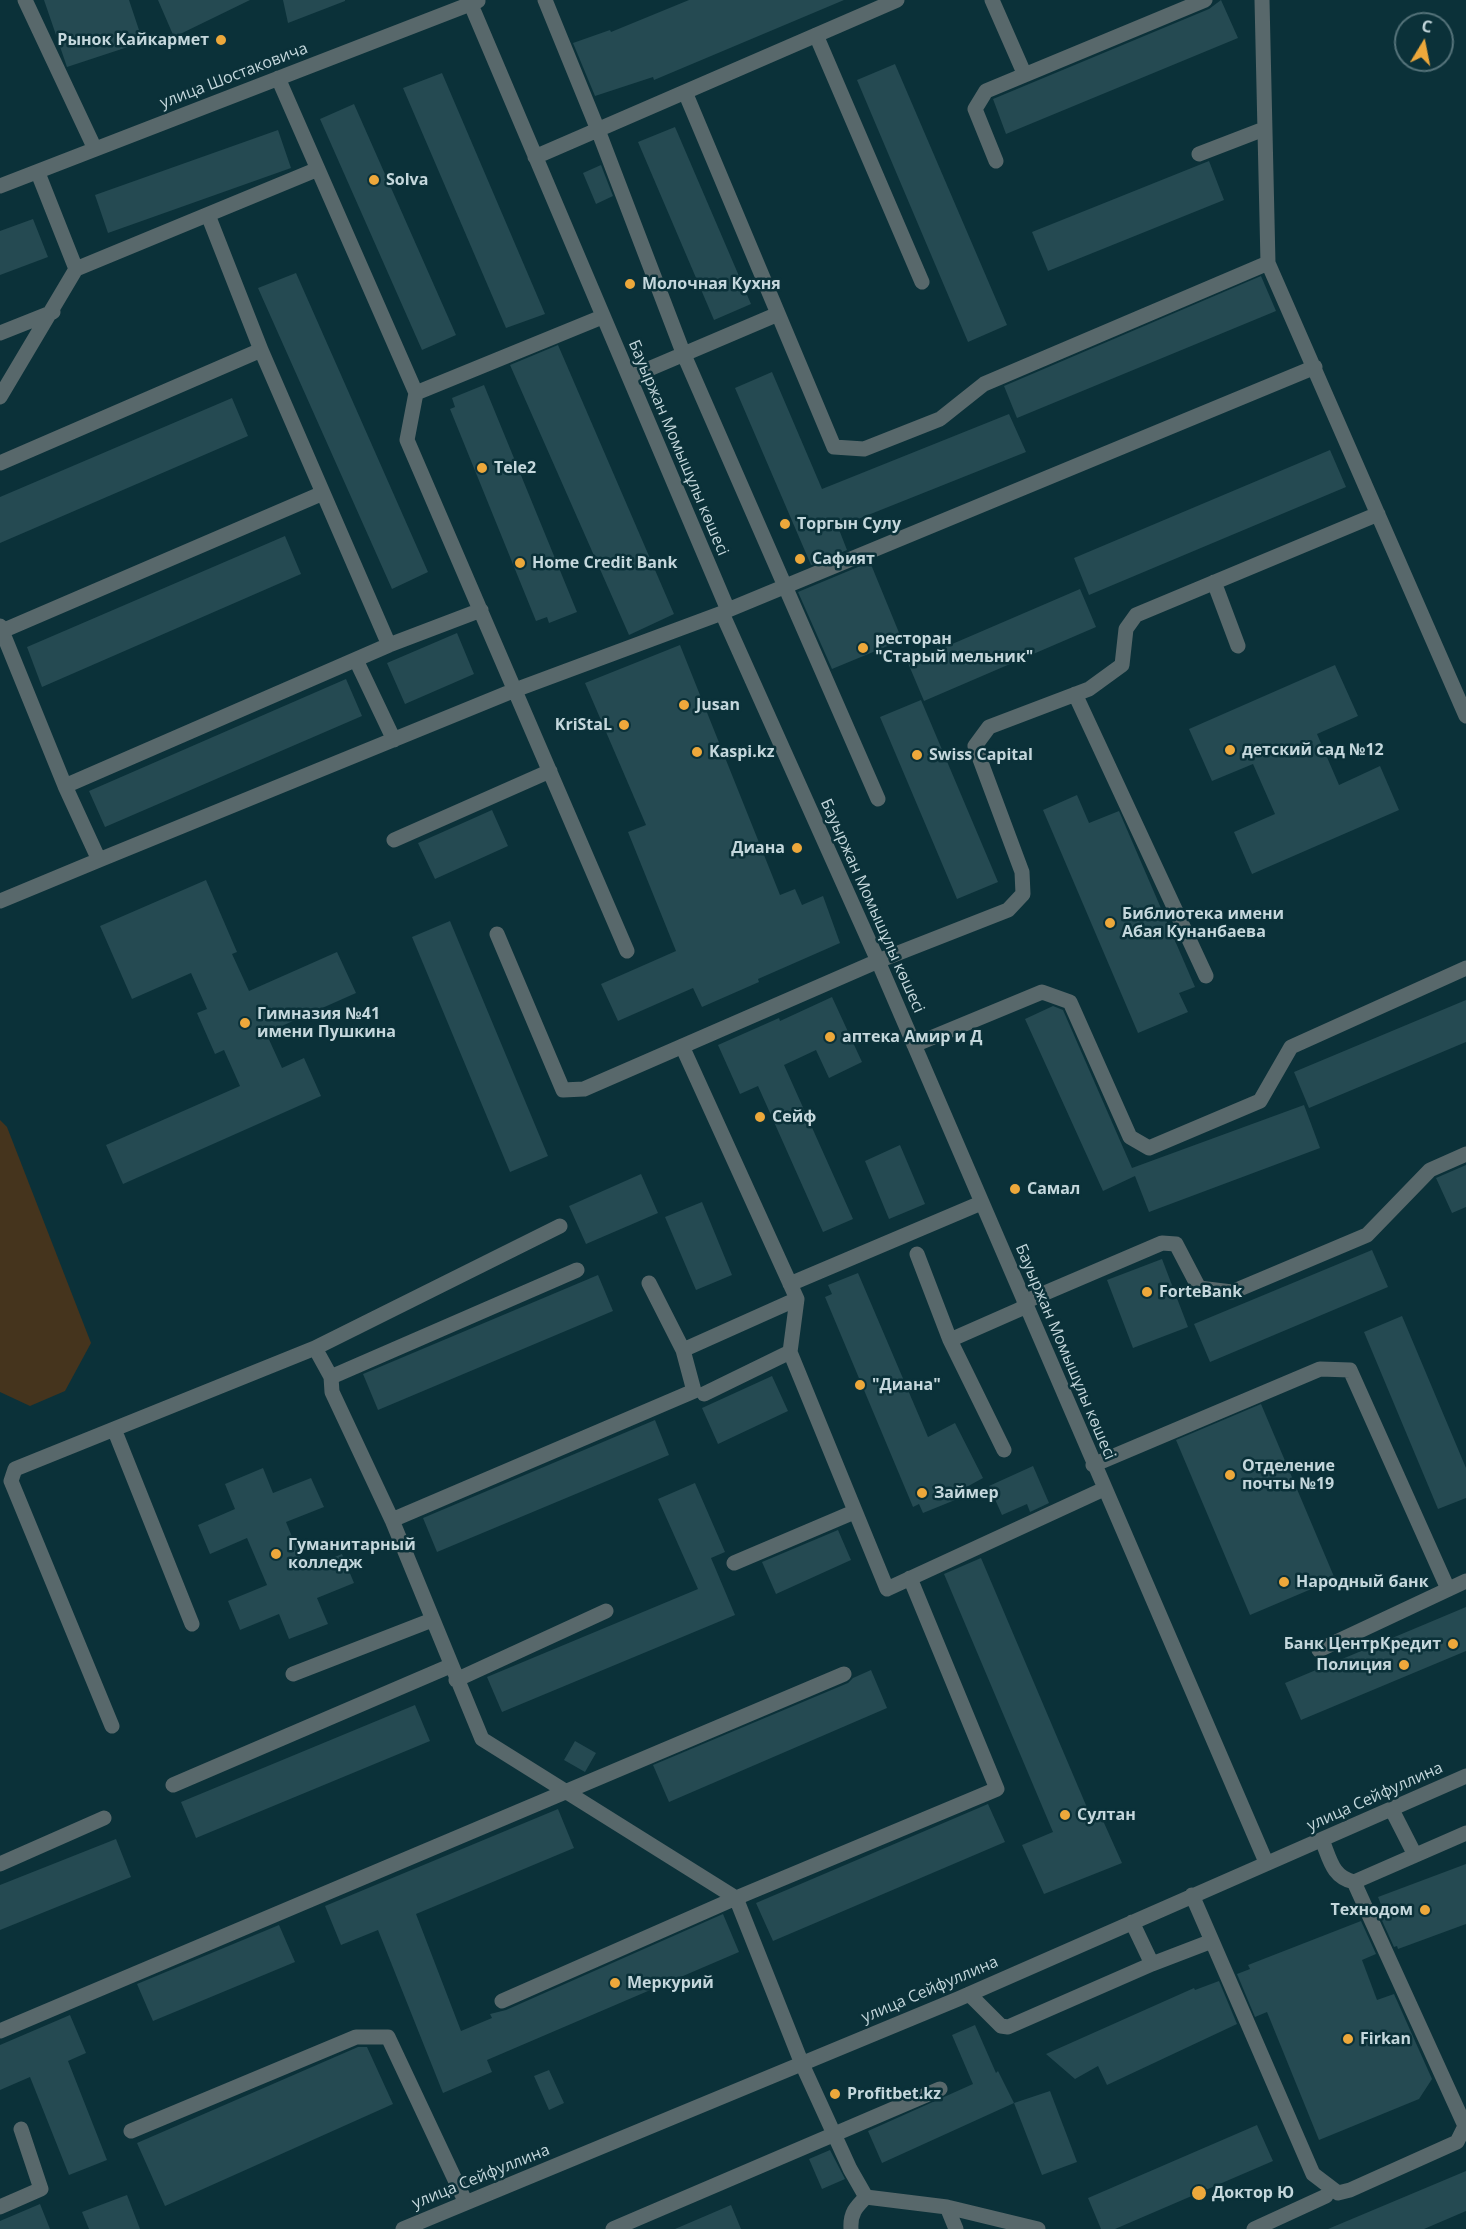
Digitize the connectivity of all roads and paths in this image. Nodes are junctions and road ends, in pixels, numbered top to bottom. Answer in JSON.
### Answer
{"nodes":[{"id":1,"x":25,"y":0,"type":"edge"},
{"id":2,"x":545,"y":0,"type":"edge"},
{"id":3,"x":897,"y":0,"type":"edge"},
{"id":4,"x":1205,"y":0,"type":"edge"},
{"id":5,"x":1262,"y":0,"type":"edge"},
{"id":6,"x":473,"y":1,"type":"edge"},
{"id":7,"x":995,"y":1,"type":"edge"},
{"id":8,"x":816,"y":35,"type":"junction"},
{"id":9,"x":1024,"y":73,"type":"junction"},
{"id":10,"x":278,"y":78,"type":"junction"},
{"id":11,"x":685,"y":92,"type":"junction"},
{"id":12,"x":1264,"y":129,"type":"junction"},
{"id":13,"x":598,"y":130,"type":"junction"},
{"id":14,"x":95,"y":149,"type":"junction"},
{"id":15,"x":1198,"y":154,"type":"dead end"},
{"id":16,"x":535,"y":157,"type":"junction"},
{"id":17,"x":996,"y":161,"type":"dead end"},
{"id":18,"x":318,"y":169,"type":"junction"},
{"id":19,"x":38,"y":173,"type":"junction"},
{"id":20,"x":0,"y":186,"type":"edge"},
{"id":21,"x":208,"y":215,"type":"junction"},
{"id":22,"x":1268,"y":263,"type":"junction"},
{"id":23,"x":76,"y":269,"type":"junction"},
{"id":24,"x":922,"y":282,"type":"dead end"},
{"id":25,"x":53,"y":312,"type":"junction"},
{"id":26,"x":778,"y":314,"type":"junction"},
{"id":27,"x":602,"y":317,"type":"junction"},
{"id":28,"x":0,"y":333,"type":"edge"},
{"id":29,"x":261,"y":350,"type":"junction"},
{"id":30,"x":684,"y":355,"type":"junction"},
{"id":31,"x":1315,"y":367,"type":"junction"},
{"id":32,"x":630,"y":378,"type":"junction"},
{"id":33,"x":416,"y":393,"type":"junction"},
{"id":34,"x":0,"y":397,"type":"edge"},
{"id":35,"x":0,"y":463,"type":"edge"},
{"id":36,"x":323,"y":493,"type":"junction"},
{"id":37,"x":1378,"y":514,"type":"junction"},
{"id":38,"x":1214,"y":582,"type":"junction"},
{"id":39,"x":783,"y":586,"type":"junction"},
{"id":40,"x":481,"y":610,"type":"junction"},
{"id":41,"x":725,"y":612,"type":"junction"},
{"id":42,"x":1,"y":629,"type":"edge"},
{"id":43,"x":389,"y":645,"type":"junction"},
{"id":44,"x":1238,"y":646,"type":"dead end"},
{"id":45,"x":356,"y":660,"type":"junction"},
{"id":46,"x":515,"y":690,"type":"junction"},
{"id":47,"x":1075,"y":694,"type":"junction"},
{"id":48,"x":1466,"y":716,"type":"edge"},
{"id":49,"x":394,"y":740,"type":"junction"},
{"id":50,"x":550,"y":771,"type":"junction"},
{"id":51,"x":65,"y":786,"type":"junction"},
{"id":52,"x":878,"y":799,"type":"dead end"},
{"id":53,"x":394,"y":840,"type":"dead end"},
{"id":54,"x":99,"y":860,"type":"junction"},
{"id":55,"x":0,"y":901,"type":"edge"},
{"id":56,"x":497,"y":934,"type":"dead end"},
{"id":57,"x":627,"y":951,"type":"dead end"},
{"id":58,"x":878,"y":961,"type":"junction"},
{"id":59,"x":1466,"y":968,"type":"edge"},
{"id":60,"x":1206,"y":976,"type":"dead end"},
{"id":61,"x":914,"y":1045,"type":"junction"},
{"id":62,"x":682,"y":1046,"type":"junction"},
{"id":63,"x":1466,"y":1154,"type":"edge"},
{"id":64,"x":981,"y":1203,"type":"junction"},
{"id":65,"x":560,"y":1226,"type":"dead end"},
{"id":66,"x":917,"y":1254,"type":"dead end"},
{"id":67,"x":577,"y":1270,"type":"dead end"},
{"id":68,"x":649,"y":1283,"type":"dead end"},
{"id":69,"x":790,"y":1284,"type":"junction"},
{"id":70,"x":797,"y":1299,"type":"junction"},
{"id":71,"x":1024,"y":1304,"type":"junction"},
{"id":72,"x":950,"y":1340,"type":"junction"},
{"id":73,"x":315,"y":1348,"type":"junction"},
{"id":74,"x":683,"y":1350,"type":"junction"},
{"id":75,"x":790,"y":1352,"type":"junction"},
{"id":76,"x":331,"y":1377,"type":"junction"},
{"id":77,"x":704,"y":1394,"type":"dead end"},
{"id":78,"x":114,"y":1429,"type":"junction"},
{"id":79,"x":1004,"y":1450,"type":"dead end"},
{"id":80,"x":1093,"y":1465,"type":"junction"},
{"id":81,"x":1104,"y":1489,"type":"junction"},
{"id":82,"x":854,"y":1512,"type":"junction"},
{"id":83,"x":392,"y":1520,"type":"junction"},
{"id":84,"x":734,"y":1563,"type":"dead end"},
{"id":85,"x":910,"y":1578,"type":"junction"},
{"id":86,"x":1466,"y":1581,"type":"edge"},
{"id":87,"x":1448,"y":1589,"type":"junction"},
{"id":88,"x":606,"y":1611,"type":"dead end"},
{"id":89,"x":432,"y":1620,"type":"junction"},
{"id":90,"x":192,"y":1624,"type":"dead end"},
{"id":91,"x":1319,"y":1650,"type":"dead end"},
{"id":92,"x":453,"y":1673,"type":"junction"},
{"id":93,"x":293,"y":1674,"type":"dead end"},
{"id":94,"x":844,"y":1674,"type":"dead end"},
{"id":95,"x":112,"y":1726,"type":"dead end"},
{"id":96,"x":1466,"y":1776,"type":"edge"},
{"id":97,"x":173,"y":1785,"type":"dead end"},
{"id":98,"x":568,"y":1793,"type":"junction"},
{"id":99,"x":1392,"y":1810,"type":"junction"},
{"id":100,"x":104,"y":1818,"type":"dead end"},
{"id":101,"x":1466,"y":1833,"type":"edge"},
{"id":102,"x":1322,"y":1840,"type":"junction"},
{"id":103,"x":1415,"y":1855,"type":"junction"},
{"id":104,"x":1266,"y":1862,"type":"junction"},
{"id":105,"x":0,"y":1864,"type":"edge"},
{"id":106,"x":1354,"y":1882,"type":"junction"},
{"id":107,"x":1192,"y":1895,"type":"junction"},
{"id":108,"x":736,"y":1898,"type":"junction"},
{"id":109,"x":1132,"y":1922,"type":"junction"},
{"id":110,"x":1212,"y":1941,"type":"junction"},
{"id":111,"x":1152,"y":1964,"type":"junction"},
{"id":112,"x":969,"y":1994,"type":"junction"},
{"id":113,"x":502,"y":2001,"type":"dead end"},
{"id":114,"x":0,"y":2031,"type":"edge"},
{"id":115,"x":802,"y":2064,"type":"junction"},
{"id":116,"x":940,"y":2089,"type":"dead end"},
{"id":117,"x":21,"y":2129,"type":"dead end"},
{"id":118,"x":131,"y":2131,"type":"dead end"},
{"id":119,"x":835,"y":2135,"type":"junction"},
{"id":120,"x":866,"y":2196,"type":"junction"},
{"id":121,"x":1326,"y":2196,"type":"dead end"},
{"id":122,"x":466,"y":2203,"type":"junction"},
{"id":123,"x":0,"y":2207,"type":"edge"},
{"id":124,"x":947,"y":2207,"type":"junction"},
{"id":125,"x":434,"y":2223,"type":"edge"},
{"id":126,"x":403,"y":2229,"type":"edge"},
{"id":127,"x":614,"y":2229,"type":"edge"},
{"id":128,"x":851,"y":2229,"type":"edge"},
{"id":129,"x":956,"y":2229,"type":"edge"},
{"id":130,"x":1038,"y":2229,"type":"edge"},
{"id":131,"x":1254,"y":2229,"type":"edge"}],
"edges":[{"from":1,"to":14,"type":"street"},
{"from":2,"to":13,"type":"street"},
{"from":3,"to":8,"type":"street"},
{"from":4,"to":9,"type":"street"},
{"from":5,"to":12,"type":"street"},
{"from":6,"to":10,"type":"street","name":"улица Шостаковича"},
{"from":6,"to":16,"type":"street","name":"Бауыржан Момышұлы көшесі"},
{"from":7,"to":9,"type":"street"},
{"from":8,"to":11,"type":"street"},
{"from":8,"to":24,"type":"street"},
{"from":9,"to":17,"type":"street"},
{"from":10,"to":14,"type":"street","name":"улица Шостаковича"},
{"from":10,"to":18,"type":"street"},
{"from":11,"to":13,"type":"street"},
{"from":11,"to":26,"type":"street"},
{"from":12,"to":15,"type":"street"},
{"from":12,"to":22,"type":"street"},
{"from":13,"to":16,"type":"street"},
{"from":13,"to":30,"type":"street"},
{"from":14,"to":19,"type":"street","name":"улица Шостаковича"},
{"from":16,"to":27,"type":"street","name":"Бауыржан Момышұлы көшесі"},
{"from":18,"to":21,"type":"street"},
{"from":18,"to":33,"type":"street"},
{"from":19,"to":20,"type":"street","name":"улица Шостаковича"},
{"from":19,"to":23,"type":"street"},
{"from":21,"to":23,"type":"street"},
{"from":21,"to":29,"type":"street"},
{"from":22,"to":26,"type":"street"},
{"from":22,"to":31,"type":"street"},
{"from":23,"to":25,"type":"street"},
{"from":25,"to":28,"type":"street"},
{"from":25,"to":34,"type":"street"},
{"from":26,"to":30,"type":"street"},
{"from":27,"to":32,"type":"street","name":"Бауыржан Момышұлы көшесі"},
{"from":27,"to":33,"type":"street"},
{"from":29,"to":35,"type":"street"},
{"from":29,"to":36,"type":"street"},
{"from":30,"to":32,"type":"street"},
{"from":30,"to":39,"type":"street"},
{"from":31,"to":37,"type":"street"},
{"from":31,"to":39,"type":"street"},
{"from":32,"to":41,"type":"street","name":"Бауыржан Момышұлы көшесі"},
{"from":33,"to":40,"type":"street"},
{"from":36,"to":42,"type":"street"},
{"from":36,"to":43,"type":"street"},
{"from":37,"to":38,"type":"street"},
{"from":37,"to":48,"type":"street"},
{"from":38,"to":44,"type":"street"},
{"from":38,"to":47,"type":"street"},
{"from":39,"to":41,"type":"street"},
{"from":39,"to":52,"type":"street"},
{"from":40,"to":43,"type":"street"},
{"from":40,"to":46,"type":"street"},
{"from":41,"to":46,"type":"street"},
{"from":41,"to":58,"type":"street","name":"Бауыржан Момышұлы көшесі"},
{"from":42,"to":51,"type":"street"},
{"from":43,"to":45,"type":"street"},
{"from":45,"to":49,"type":"street"},
{"from":45,"to":51,"type":"street"},
{"from":46,"to":49,"type":"street"},
{"from":46,"to":50,"type":"street"},
{"from":47,"to":58,"type":"street"},
{"from":47,"to":60,"type":"street"},
{"from":49,"to":54,"type":"street"},
{"from":50,"to":53,"type":"street"},
{"from":50,"to":57,"type":"street"},
{"from":51,"to":54,"type":"street"},
{"from":54,"to":55,"type":"street"},
{"from":56,"to":62,"type":"street"},
{"from":58,"to":61,"type":"street","name":"Бауыржан Момышұлы көшесі"},
{"from":58,"to":62,"type":"street"},
{"from":59,"to":61,"type":"street"},
{"from":61,"to":64,"type":"street","name":"Бауыржан Момышұлы көшесі"},
{"from":62,"to":69,"type":"street"},
{"from":63,"to":71,"type":"street"},
{"from":64,"to":69,"type":"street"},
{"from":64,"to":71,"type":"street","name":"Бауыржан Момышұлы көшесі"},
{"from":65,"to":73,"type":"street"},
{"from":66,"to":72,"type":"street"},
{"from":67,"to":76,"type":"street"},
{"from":68,"to":74,"type":"street"},
{"from":69,"to":70,"type":"street"},
{"from":70,"to":74,"type":"street"},
{"from":70,"to":75,"type":"street"},
{"from":71,"to":72,"type":"street"},
{"from":71,"to":80,"type":"street","name":"Бауыржан Момышұлы көшесі"},
{"from":72,"to":79,"type":"street"},
{"from":73,"to":76,"type":"street"},
{"from":73,"to":78,"type":"street"},
{"from":74,"to":83,"type":"street"},
{"from":75,"to":77,"type":"street"},
{"from":75,"to":82,"type":"street"},
{"from":76,"to":83,"type":"street"},
{"from":78,"to":90,"type":"street"},
{"from":78,"to":95,"type":"street"},
{"from":80,"to":81,"type":"street","name":"Бауыржан Момышұлы көшесі"},
{"from":80,"to":87,"type":"street"},
{"from":81,"to":85,"type":"street"},
{"from":81,"to":104,"type":"street","name":"Бауыржан Момышұлы көшесі"},
{"from":82,"to":84,"type":"street"},
{"from":82,"to":85,"type":"street"},
{"from":83,"to":89,"type":"street"},
{"from":85,"to":108,"type":"street"},
{"from":86,"to":87,"type":"street"},
{"from":87,"to":91,"type":"street"},
{"from":88,"to":92,"type":"street"},
{"from":89,"to":92,"type":"street"},
{"from":89,"to":93,"type":"street"},
{"from":92,"to":97,"type":"street"},
{"from":92,"to":98,"type":"street"},
{"from":94,"to":98,"type":"street"},
{"from":96,"to":99,"type":"street","name":"улица Сейфуллина"},
{"from":98,"to":108,"type":"street"},
{"from":98,"to":114,"type":"street"},
{"from":99,"to":102,"type":"street","name":"улица Сейфуллина"},
{"from":99,"to":103,"type":"street"},
{"from":100,"to":105,"type":"street"},
{"from":101,"to":103,"type":"street"},
{"from":102,"to":104,"type":"street","name":"улица Сейфуллина"},
{"from":102,"to":106,"type":"street"},
{"from":103,"to":106,"type":"street"},
{"from":104,"to":107,"type":"street","name":"улица Сейфуллина"},
{"from":106,"to":110,"type":"street"},
{"from":107,"to":109,"type":"street","name":"улица Сейфуллина"},
{"from":107,"to":110,"type":"street"},
{"from":108,"to":113,"type":"street"},
{"from":108,"to":115,"type":"street"},
{"from":109,"to":111,"type":"street"},
{"from":109,"to":112,"type":"street","name":"улица Сейфуллина"},
{"from":110,"to":111,"type":"street"},
{"from":111,"to":112,"type":"street"},
{"from":112,"to":115,"type":"street","name":"улица Сейфуллина"},
{"from":115,"to":119,"type":"street"},
{"from":115,"to":122,"type":"street","name":"улица Сейфуллина"},
{"from":116,"to":119,"type":"street"},
{"from":117,"to":123,"type":"street"},
{"from":118,"to":122,"type":"street"},
{"from":119,"to":120,"type":"street"},
{"from":119,"to":127,"type":"street"},
{"from":120,"to":124,"type":"street"},
{"from":120,"to":128,"type":"street"},
{"from":121,"to":131,"type":"street"},
{"from":122,"to":125,"type":"street","name":"улица Сейфуллина"},
{"from":124,"to":129,"type":"street"},
{"from":124,"to":130,"type":"street"},
{"from":125,"to":126,"type":"street","name":"улица Сейфуллина"}]}
